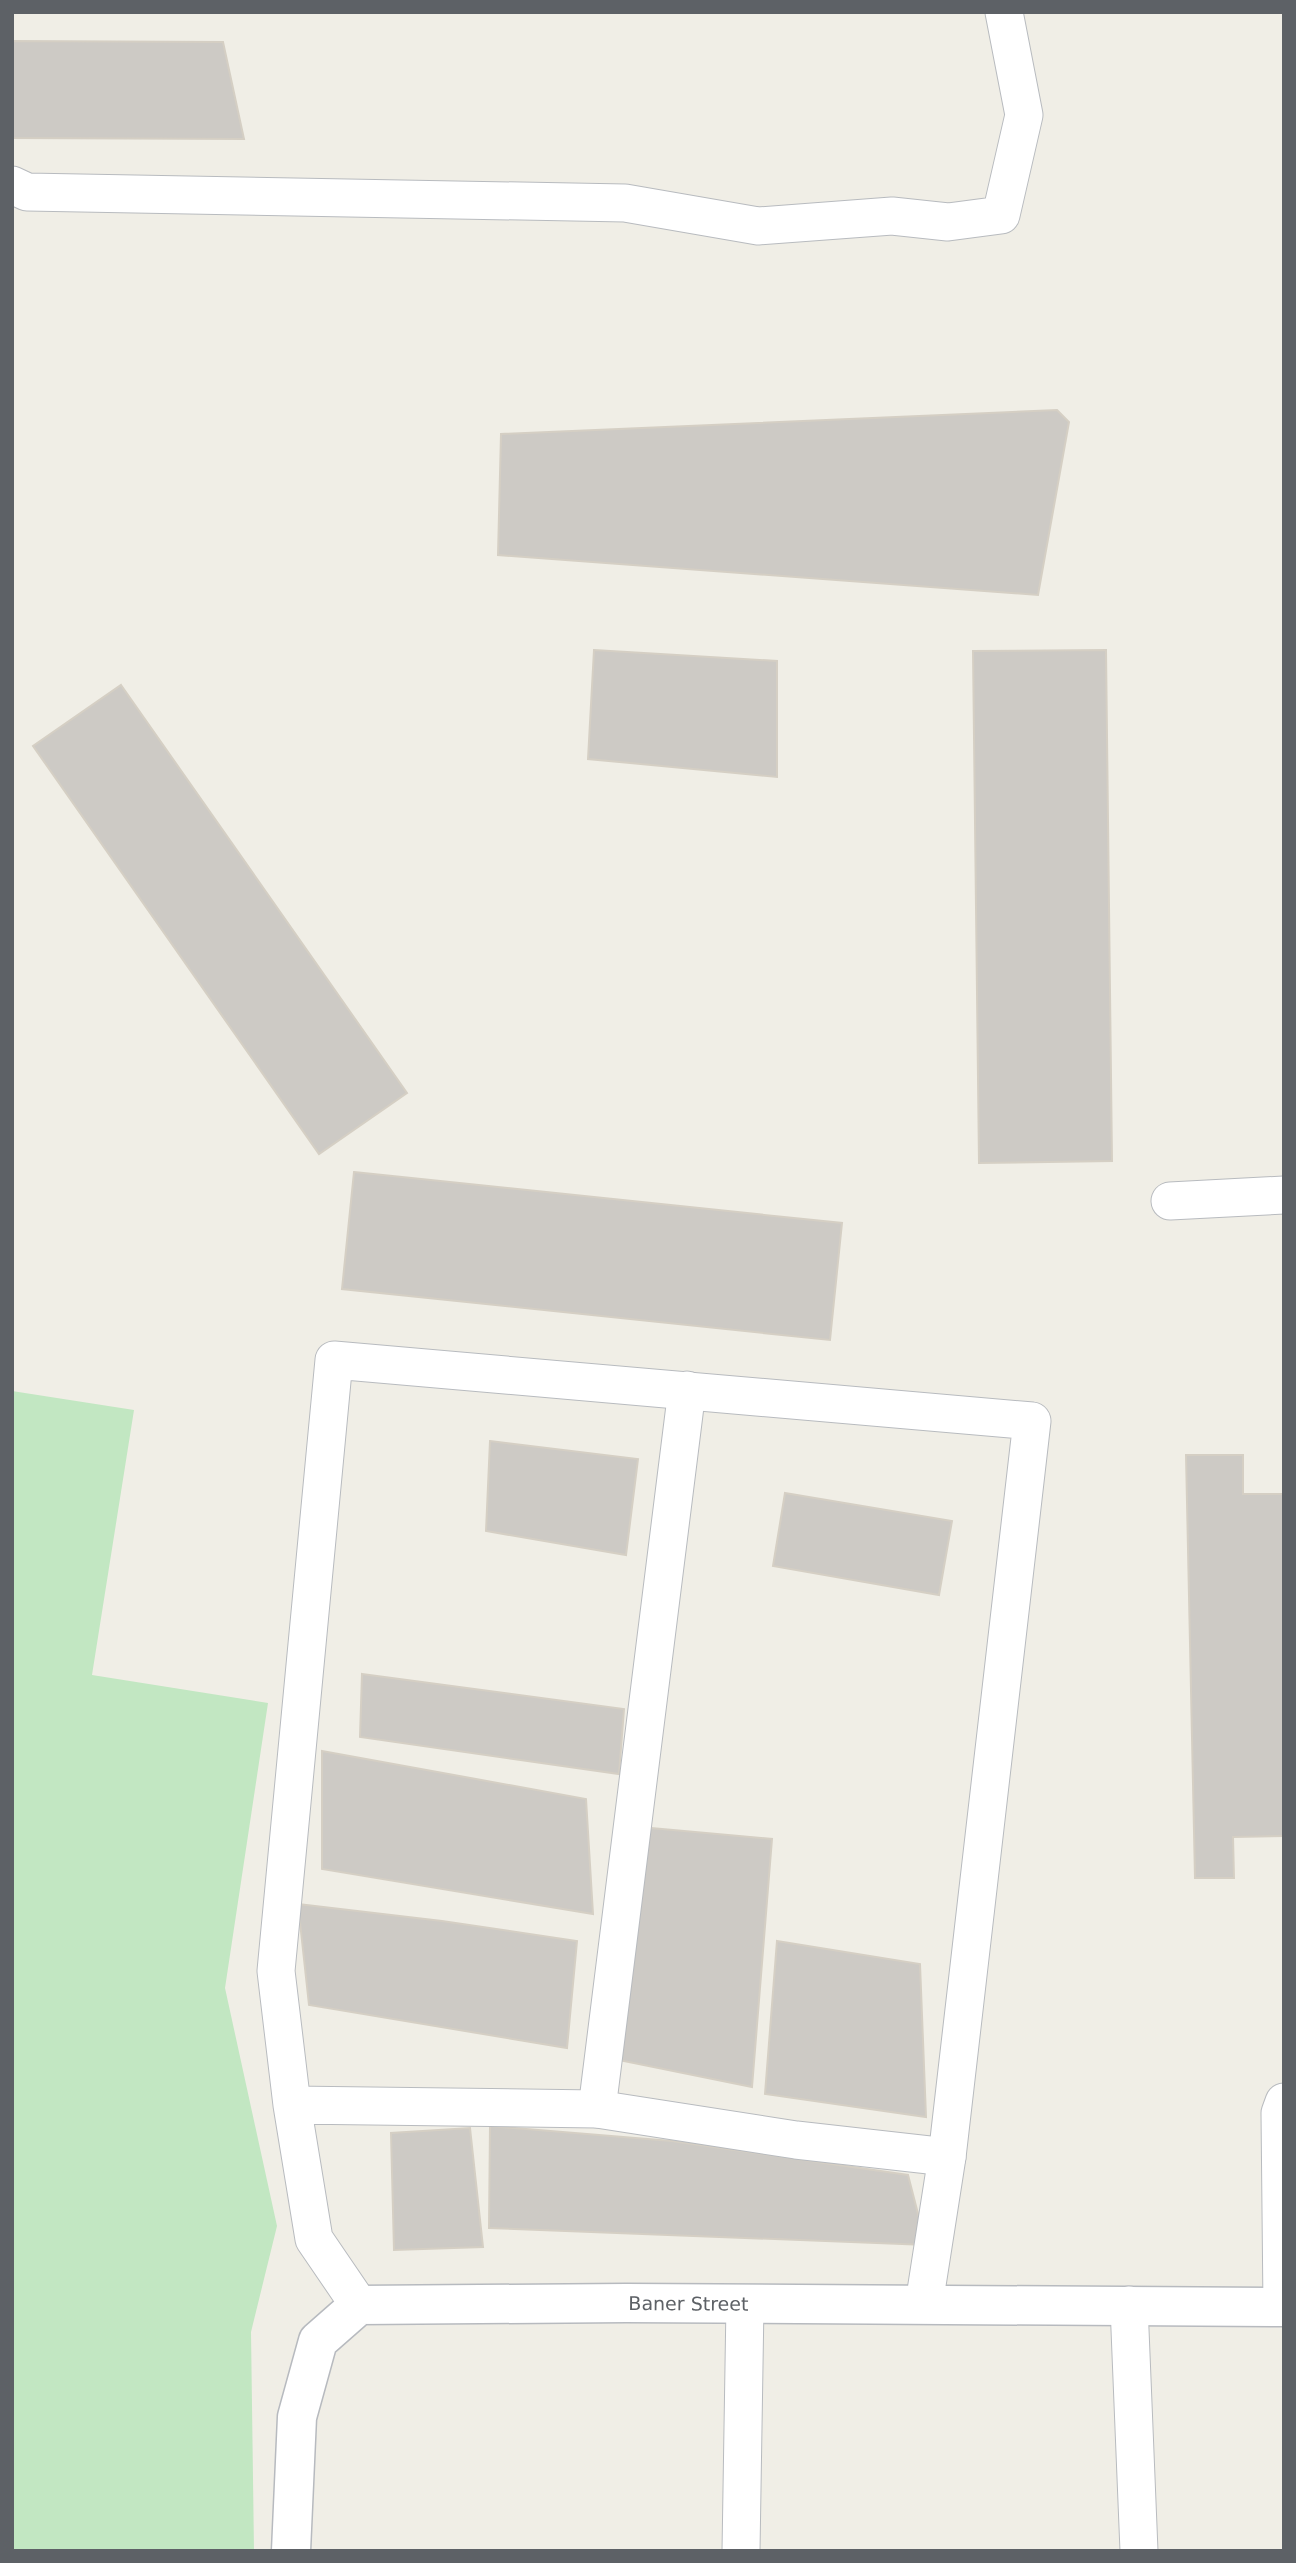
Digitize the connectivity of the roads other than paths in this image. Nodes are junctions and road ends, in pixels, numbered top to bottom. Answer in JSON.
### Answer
{"nodes":[{"id":1,"x":1004,"y":12,"type":"edge"},
{"id":2,"x":12,"y":185,"type":"edge"},
{"id":3,"x":1284,"y":1195,"type":"edge"},
{"id":4,"x":1170,"y":1201,"type":"dead end"},
{"id":5,"x":687,"y":1390,"type":"junction"},
{"id":6,"x":1284,"y":2102,"type":"edge"},
{"id":7,"x":292,"y":2105,"type":"junction"},
{"id":8,"x":597,"y":2109,"type":"junction"},
{"id":9,"x":947,"y":2157,"type":"junction"},
{"id":10,"x":1283,"y":2233,"type":"edge"},
{"id":11,"x":745,"y":2304,"type":"junction"},
{"id":12,"x":924,"y":2304,"type":"junction"},
{"id":13,"x":359,"y":2305,"type":"junction"},
{"id":14,"x":1129,"y":2305,"type":"junction"},
{"id":15,"x":1283,"y":2307,"type":"edge"},
{"id":16,"x":291,"y":2551,"type":"edge"},
{"id":17,"x":741,"y":2551,"type":"edge"},
{"id":18,"x":1139,"y":2551,"type":"edge"}],
"edges":[{"from":1,"to":2,"type":"street"},
{"from":3,"to":4,"type":"street"},
{"from":5,"to":7,"type":"street"},
{"from":5,"to":8,"type":"street"},
{"from":5,"to":9,"type":"street"},
{"from":6,"to":10,"type":"street"},
{"from":7,"to":8,"type":"street"},
{"from":7,"to":13,"type":"street"},
{"from":8,"to":9,"type":"street"},
{"from":9,"to":12,"type":"street"},
{"from":10,"to":15,"type":"street"},
{"from":11,"to":12,"type":"street","name":"Baner Street"},
{"from":11,"to":13,"type":"street","name":"Baner Street"},
{"from":11,"to":17,"type":"street"},
{"from":12,"to":14,"type":"street","name":"Baner Street"},
{"from":13,"to":16,"type":"street"},
{"from":14,"to":15,"type":"street","name":"Baner Street"},
{"from":14,"to":18,"type":"street"}]}
